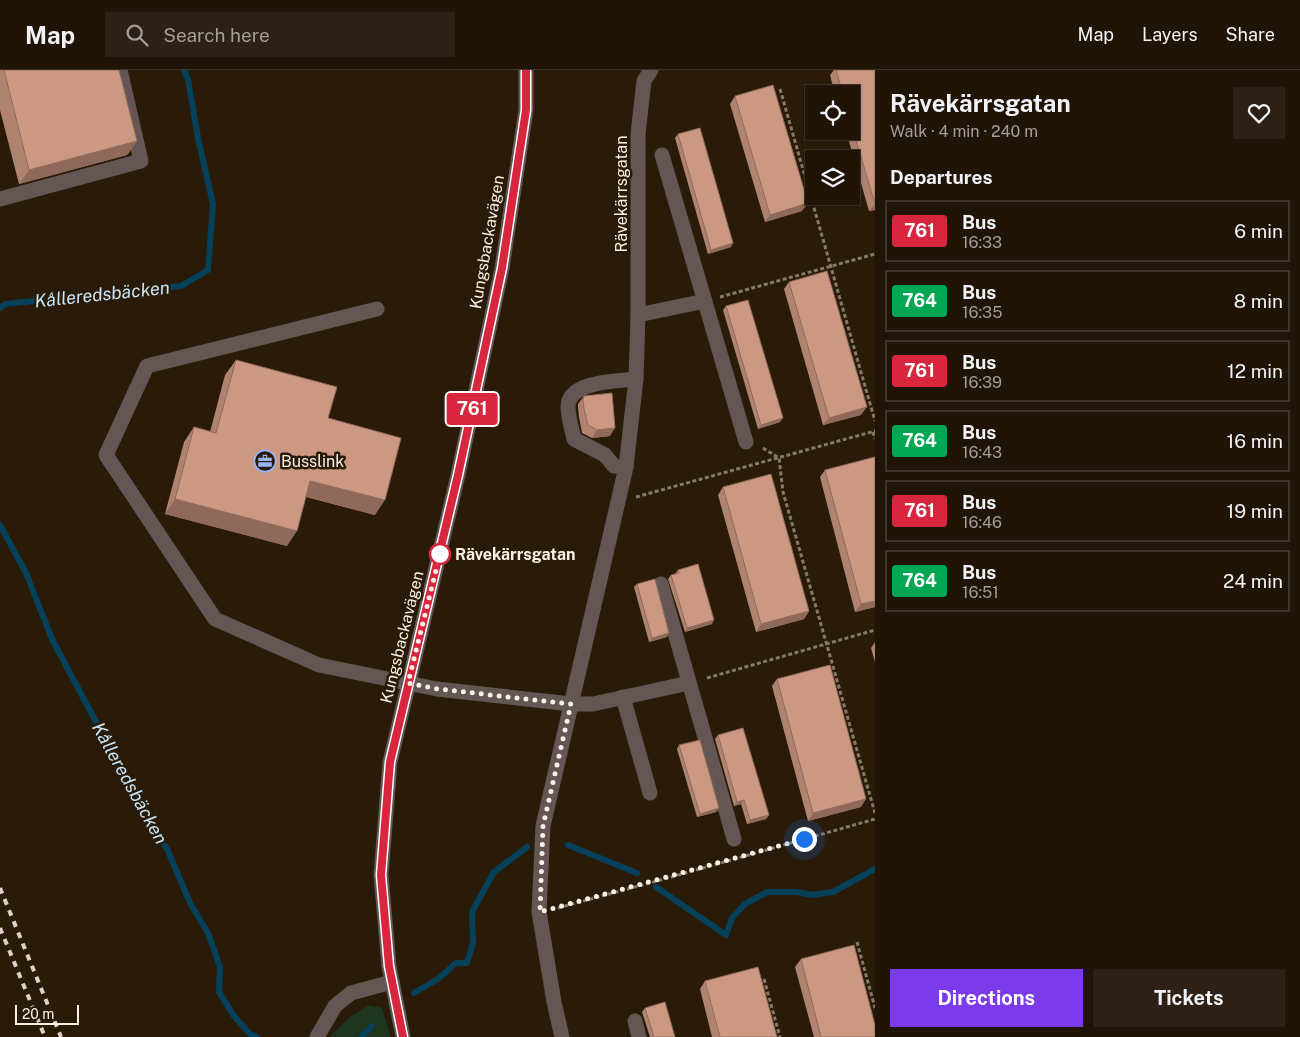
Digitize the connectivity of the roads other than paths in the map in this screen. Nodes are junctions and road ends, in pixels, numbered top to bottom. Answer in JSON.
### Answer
{"nodes":[{"id":1,"x":120,"y":70,"type":"edge"},
{"id":2,"x":526,"y":70,"type":"edge"},
{"id":3,"x":651,"y":70,"type":"edge"},
{"id":4,"x":662,"y":155,"type":"dead end"},
{"id":5,"x":0,"y":199,"type":"edge"},
{"id":6,"x":705,"y":301,"type":"junction"},
{"id":7,"x":377,"y":308,"type":"dead end"},
{"id":8,"x":638,"y":315,"type":"junction"},
{"id":9,"x":636,"y":379,"type":"junction"},
{"id":10,"x":746,"y":442,"type":"road end"},
{"id":11,"x":626,"y":467,"type":"junction"},
{"id":12,"x":661,"y":584,"type":"dead end"},
{"id":13,"x":408,"y":683,"type":"junction"},
{"id":14,"x":689,"y":683,"type":"junction"},
{"id":15,"x":623,"y":697,"type":"junction"},
{"id":16,"x":571,"y":704,"type":"junction"},
{"id":17,"x":650,"y":793,"type":"dead end"},
{"id":18,"x":734,"y":839,"type":"dead end"},
{"id":19,"x":392,"y":982,"type":"junction"},
{"id":20,"x":635,"y":1021,"type":"dead end"},
{"id":21,"x":318,"y":1035,"type":"edge"},
{"id":22,"x":403,"y":1037,"type":"edge"},
{"id":23,"x":562,"y":1037,"type":"edge"},
{"id":24,"x":639,"y":1037,"type":"edge"}],
"edges":[{"from":1,"to":5,"type":"street"},
{"from":2,"to":13,"type":"street","name":"Kungsbackavägen"},
{"from":3,"to":8,"type":"street","name":"Rävekärrsgatan"},
{"from":4,"to":6,"type":"street"},
{"from":6,"to":8,"type":"street"},
{"from":6,"to":10,"type":"street"},
{"from":7,"to":13,"type":"street"},
{"from":8,"to":9,"type":"street","name":"Rävekärrsgatan"},
{"from":9,"to":11,"type":"street","name":"Rävekärrsgatan"},
{"from":9,"to":11,"type":"street"},
{"from":11,"to":16,"type":"street","name":"Rävekärrsgatan"},
{"from":12,"to":14,"type":"street"},
{"from":13,"to":16,"type":"street"},
{"from":13,"to":19,"type":"street","name":"Kungsbackavägen"},
{"from":14,"to":15,"type":"street"},
{"from":14,"to":18,"type":"street"},
{"from":15,"to":16,"type":"street"},
{"from":15,"to":17,"type":"street"},
{"from":16,"to":23,"type":"street","name":"Rävekärrsgatan"},
{"from":19,"to":21,"type":"street"},
{"from":19,"to":22,"type":"street","name":"Kungsbackavägen"},
{"from":20,"to":24,"type":"street"}]}
